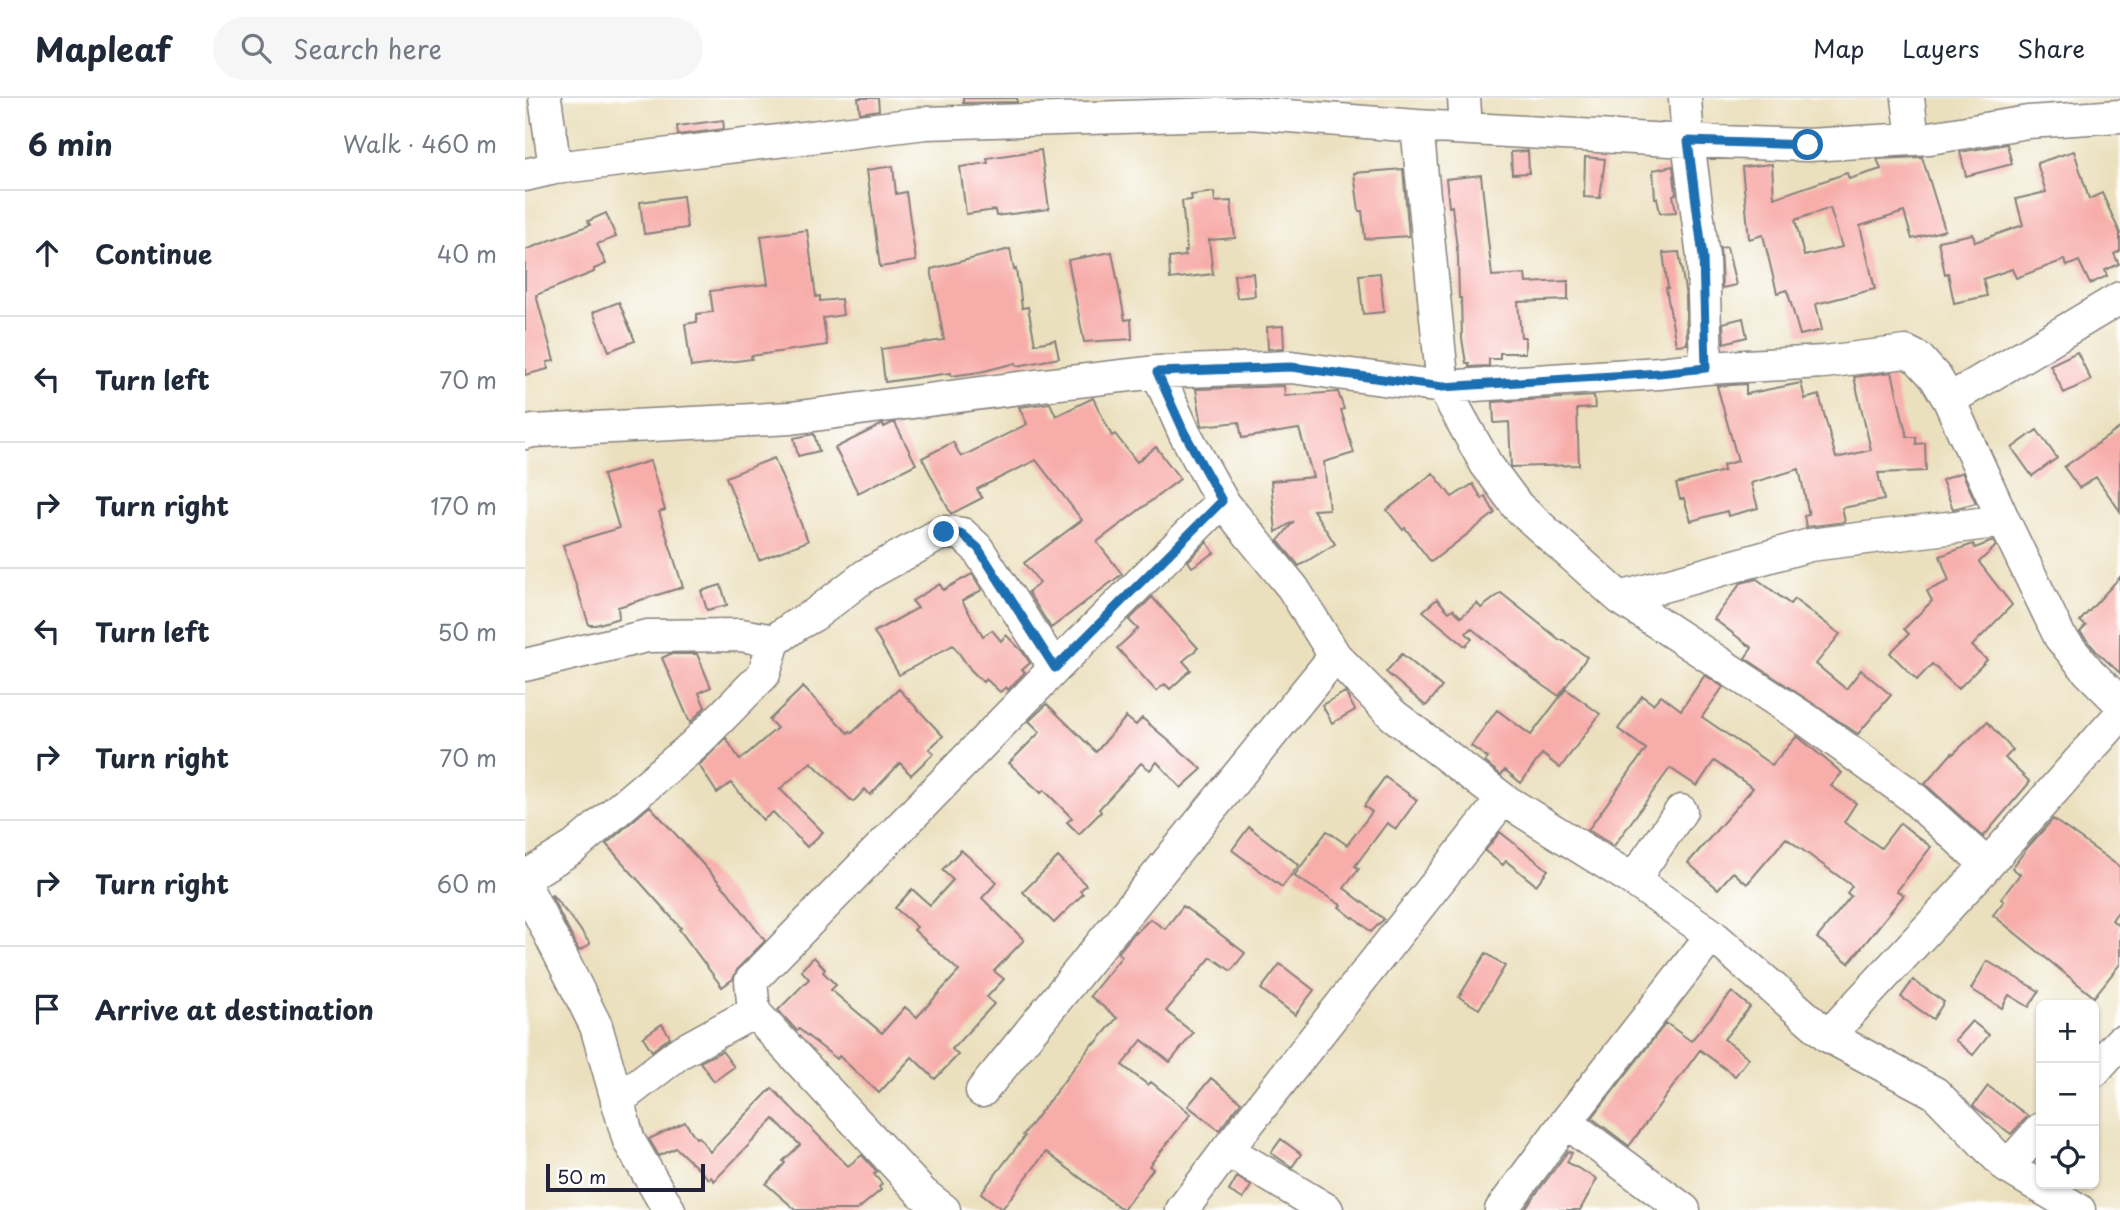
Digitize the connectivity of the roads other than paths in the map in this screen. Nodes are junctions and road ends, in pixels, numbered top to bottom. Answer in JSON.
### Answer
{"nodes":[{"id":1,"x":545,"y":98,"type":"edge"},
{"id":2,"x":1685,"y":98,"type":"edge"},
{"id":3,"x":1908,"y":98,"type":"edge"},
{"id":4,"x":1249,"y":106,"type":"edge"},
{"id":5,"x":1055,"y":108,"type":"edge"},
{"id":6,"x":1465,"y":113,"type":"edge"},
{"id":7,"x":2120,"y":116,"type":"edge"},
{"id":8,"x":1417,"y":126,"type":"junction"},
{"id":9,"x":1913,"y":139,"type":"junction"},
{"id":10,"x":1688,"y":141,"type":"junction"},
{"id":11,"x":555,"y":168,"type":"junction"},
{"id":12,"x":525,"y":175,"type":"edge"},
{"id":13,"x":2120,"y":298,"type":"edge"},
{"id":14,"x":1706,"y":368,"type":"junction"},
{"id":15,"x":1157,"y":372,"type":"junction"},
{"id":16,"x":1443,"y":387,"type":"junction"},
{"id":17,"x":1949,"y":400,"type":"junction"},
{"id":18,"x":525,"y":433,"type":"edge"},
{"id":19,"x":1222,"y":501,"type":"junction"},
{"id":20,"x":2004,"y":521,"type":"junction"},
{"id":21,"x":1620,"y":598,"type":"junction"},
{"id":22,"x":774,"y":641,"type":"junction"},
{"id":23,"x":1335,"y":656,"type":"junction"},
{"id":24,"x":525,"y":664,"type":"edge"},
{"id":25,"x":1055,"y":668,"type":"junction"},
{"id":26,"x":2120,"y":703,"type":"edge"},
{"id":27,"x":2120,"y":715,"type":"edge"},
{"id":28,"x":1503,"y":799,"type":"junction"},
{"id":29,"x":1681,"y":811,"type":"dead end"},
{"id":30,"x":1987,"y":865,"type":"junction"},
{"id":31,"x":525,"y":877,"type":"edge"},
{"id":32,"x":1633,"y":880,"type":"junction"},
{"id":33,"x":525,"y":885,"type":"edge"},
{"id":34,"x":1712,"y":935,"type":"junction"},
{"id":35,"x":754,"y":1012,"type":"junction"},
{"id":36,"x":1828,"y":1036,"type":"junction"},
{"id":37,"x":2120,"y":1042,"type":"edge"},
{"id":38,"x":2099,"y":1065,"type":"edge"},
{"id":39,"x":982,"y":1091,"type":"dead end"},
{"id":40,"x":617,"y":1101,"type":"junction"},
{"id":41,"x":1566,"y":1122,"type":"junction"},
{"id":42,"x":2036,"y":1135,"type":"edge"},
{"id":43,"x":1227,"y":1150,"type":"junction"},
{"id":44,"x":2007,"y":1167,"type":"junction"},
{"id":45,"x":669,"y":1210,"type":"edge"},
{"id":46,"x":944,"y":1210,"type":"edge"},
{"id":47,"x":1182,"y":1210,"type":"edge"},
{"id":48,"x":1327,"y":1210,"type":"edge"},
{"id":49,"x":1501,"y":1210,"type":"edge"},
{"id":50,"x":1684,"y":1210,"type":"edge"},
{"id":51,"x":2079,"y":1210,"type":"edge"}],
"edges":[{"from":1,"to":11,"type":"street"},
{"from":2,"to":10,"type":"street"},
{"from":3,"to":9,"type":"street"},
{"from":4,"to":5,"type":"street"},
{"from":4,"to":8,"type":"street"},
{"from":5,"to":11,"type":"street"},
{"from":6,"to":8,"type":"street"},
{"from":6,"to":10,"type":"street"},
{"from":7,"to":9,"type":"street"},
{"from":8,"to":16,"type":"street"},
{"from":9,"to":10,"type":"street"},
{"from":10,"to":14,"type":"street"},
{"from":11,"to":12,"type":"street"},
{"from":13,"to":17,"type":"street"},
{"from":14,"to":16,"type":"street"},
{"from":14,"to":17,"type":"street"},
{"from":15,"to":16,"type":"street"},
{"from":15,"to":18,"type":"street"},
{"from":15,"to":19,"type":"street"},
{"from":16,"to":21,"type":"street"},
{"from":17,"to":20,"type":"street"},
{"from":19,"to":23,"type":"street"},
{"from":19,"to":25,"type":"street"},
{"from":20,"to":21,"type":"street"},
{"from":20,"to":26,"type":"street"},
{"from":21,"to":30,"type":"street"},
{"from":22,"to":24,"type":"street"},
{"from":22,"to":25,"type":"street"},
{"from":22,"to":31,"type":"street"},
{"from":23,"to":28,"type":"street"},
{"from":23,"to":39,"type":"street"},
{"from":25,"to":35,"type":"street"},
{"from":27,"to":30,"type":"street"},
{"from":28,"to":32,"type":"street"},
{"from":28,"to":43,"type":"street"},
{"from":29,"to":32,"type":"street"},
{"from":30,"to":36,"type":"street"},
{"from":32,"to":34,"type":"street"},
{"from":33,"to":40,"type":"street"},
{"from":34,"to":36,"type":"street"},
{"from":34,"to":41,"type":"street"},
{"from":35,"to":40,"type":"street"},
{"from":35,"to":46,"type":"street"},
{"from":36,"to":44,"type":"street"},
{"from":37,"to":38,"type":"street"},
{"from":40,"to":45,"type":"street"},
{"from":41,"to":49,"type":"street"},
{"from":41,"to":50,"type":"street"},
{"from":42,"to":44,"type":"street"},
{"from":43,"to":47,"type":"street"},
{"from":43,"to":48,"type":"street"},
{"from":44,"to":51,"type":"street"}]}
